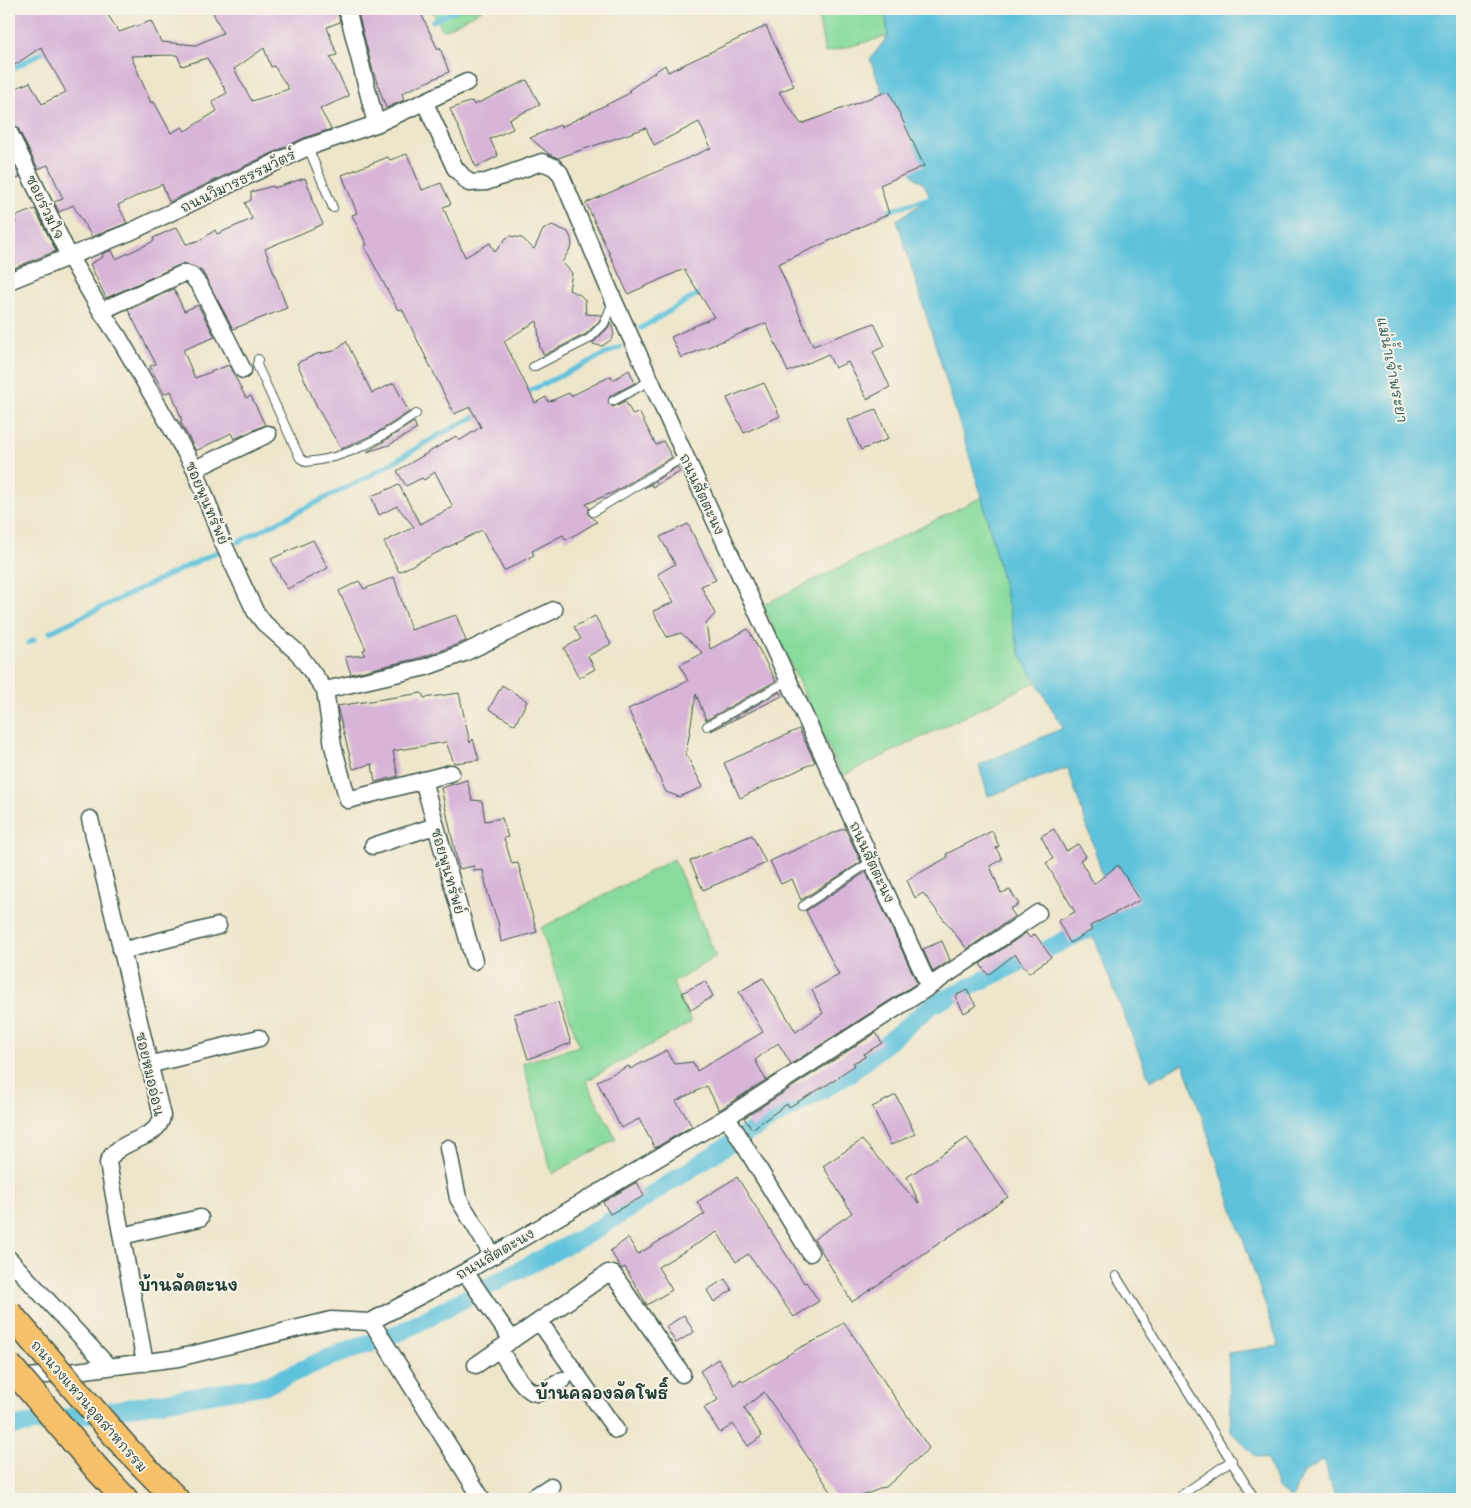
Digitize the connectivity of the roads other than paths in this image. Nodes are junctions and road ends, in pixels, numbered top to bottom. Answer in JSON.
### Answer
{"nodes":[{"id":1,"x":347,"y":9,"type":"edge"},
{"id":2,"x":467,"y":82,"type":"dead end"},
{"id":3,"x":425,"y":103,"type":"junction"},
{"id":4,"x":376,"y":124,"type":"junction"},
{"id":5,"x":9,"y":132,"type":"edge"},
{"id":6,"x":308,"y":147,"type":"junction"},
{"id":7,"x":333,"y":208,"type":"dead end"},
{"id":8,"x":69,"y":256,"type":"junction"},
{"id":9,"x":9,"y":281,"type":"edge"},
{"id":10,"x":614,"y":301,"type":"junction"},
{"id":11,"x":101,"y":311,"type":"junction"},
{"id":12,"x":258,"y":359,"type":"dead end"},
{"id":13,"x":533,"y":368,"type":"dead end"},
{"id":14,"x":243,"y":370,"type":"dead end"},
{"id":15,"x":650,"y":381,"type":"junction"},
{"id":16,"x":613,"y":401,"type":"dead end"},
{"id":17,"x":416,"y":414,"type":"dead end"},
{"id":18,"x":268,"y":434,"type":"dead end"},
{"id":19,"x":685,"y":456,"type":"junction"},
{"id":20,"x":195,"y":469,"type":"junction"},
{"id":21,"x":593,"y":512,"type":"dead end"},
{"id":22,"x":554,"y":610,"type":"dead end"},
{"id":23,"x":788,"y":681,"type":"junction"},
{"id":24,"x":324,"y":690,"type":"junction"},
{"id":25,"x":708,"y":726,"type":"dead end"},
{"id":26,"x":451,"y":773,"type":"dead end"},
{"id":27,"x":424,"y":780,"type":"junction"},
{"id":28,"x":90,"y":819,"type":"dead end"},
{"id":29,"x":435,"y":826,"type":"junction"},
{"id":30,"x":373,"y":846,"type":"dead end"},
{"id":31,"x":872,"y":861,"type":"junction"},
{"id":32,"x":803,"y":906,"type":"dead end"},
{"id":33,"x":1038,"y":913,"type":"dead end"},
{"id":34,"x":218,"y":926,"type":"dead end"},
{"id":35,"x":121,"y":952,"type":"junction"},
{"id":36,"x":474,"y":961,"type":"dead end"},
{"id":37,"x":929,"y":986,"type":"junction"},
{"id":38,"x":258,"y":1038,"type":"dead end"},
{"id":39,"x":148,"y":1065,"type":"junction"},
{"id":40,"x":727,"y":1117,"type":"junction"},
{"id":41,"x":448,"y":1148,"type":"dead end"},
{"id":42,"x":200,"y":1218,"type":"dead end"},
{"id":43,"x":122,"y":1236,"type":"junction"},
{"id":44,"x":810,"y":1253,"type":"dead end"},
{"id":45,"x":494,"y":1256,"type":"junction"},
{"id":46,"x":9,"y":1260,"type":"edge"},
{"id":47,"x":1116,"y":1276,"type":"dead end"},
{"id":48,"x":468,"y":1277,"type":"junction"},
{"id":49,"x":9,"y":1313,"type":"edge"},
{"id":50,"x":540,"y":1321,"type":"junction"},
{"id":51,"x":373,"y":1326,"type":"junction"},
{"id":52,"x":506,"y":1345,"type":"junction"},
{"id":53,"x":145,"y":1363,"type":"junction"},
{"id":54,"x":9,"y":1365,"type":"edge"},
{"id":55,"x":476,"y":1365,"type":"dead end"},
{"id":56,"x":109,"y":1367,"type":"junction"},
{"id":57,"x":682,"y":1374,"type":"dead end"},
{"id":58,"x":9,"y":1380,"type":"edge"},
{"id":59,"x":563,"y":1380,"type":"dead end"},
{"id":60,"x":616,"y":1430,"type":"dead end"},
{"id":61,"x":127,"y":1449,"type":"junction"},
{"id":62,"x":1232,"y":1460,"type":"junction"},
{"id":63,"x":98,"y":1470,"type":"junction"},
{"id":64,"x":551,"y":1486,"type":"dead end"},
{"id":65,"x":121,"y":1499,"type":"edge"},
{"id":66,"x":125,"y":1499,"type":"edge"},
{"id":67,"x":170,"y":1499,"type":"edge"},
{"id":68,"x":176,"y":1499,"type":"edge"},
{"id":69,"x":482,"y":1499,"type":"edge"},
{"id":70,"x":531,"y":1499,"type":"edge"},
{"id":71,"x":1176,"y":1499,"type":"edge"},
{"id":72,"x":1255,"y":1499,"type":"edge"}],
"edges":[{"from":1,"to":4,"type":"street"},
{"from":2,"to":3,"type":"street","name":"ถนนวิมารธรรมวัตร์"},
{"from":3,"to":4,"type":"street","name":"ถนนวิมารธรรมวัตร์"},
{"from":3,"to":10,"type":"street","name":"ถนนสัตตะนง"},
{"from":4,"to":6,"type":"street","name":"ถนนวิมารธรรมวัตร์"},
{"from":5,"to":8,"type":"street","name":"ซอยร่วมใจ"},
{"from":6,"to":7,"type":"lane"},
{"from":6,"to":8,"type":"street","name":"ถนนวิมารธรรมวัตร์"},
{"from":8,"to":9,"type":"street","name":"ถนนวิมารธรรมวัตร์"},
{"from":8,"to":11,"type":"street","name":"ซอยพูนทรัพย์"},
{"from":10,"to":13,"type":"lane"},
{"from":10,"to":15,"type":"street","name":"ถนนสัตตะนง"},
{"from":11,"to":14,"type":"street"},
{"from":11,"to":20,"type":"street","name":"ซอยพูนทรัพย์"},
{"from":12,"to":17,"type":"lane"},
{"from":15,"to":16,"type":"lane"},
{"from":15,"to":19,"type":"street","name":"ถนนสัตตะนง"},
{"from":18,"to":20,"type":"street"},
{"from":19,"to":21,"type":"lane"},
{"from":19,"to":23,"type":"street","name":"ถนนสัตตะนง"},
{"from":20,"to":24,"type":"street","name":"ซอยพูนทรัพย์"},
{"from":22,"to":24,"type":"street"},
{"from":23,"to":25,"type":"lane"},
{"from":23,"to":31,"type":"street","name":"ถนนสัตตะนง"},
{"from":24,"to":27,"type":"street","name":"ซอยพูนทรัพย์"},
{"from":26,"to":27,"type":"street","name":"ซอยพูนทรัพย์"},
{"from":27,"to":29,"type":"street","name":"ซอยพูนทรัพย์"},
{"from":28,"to":35,"type":"street","name":"ซอยหมออ่อน"},
{"from":29,"to":30,"type":"street"},
{"from":29,"to":36,"type":"street","name":"ซอยพูนทรัพย์"},
{"from":31,"to":32,"type":"lane"},
{"from":31,"to":37,"type":"street","name":"ถนนสัตตะนง"},
{"from":33,"to":37,"type":"street","name":"ถนนสัตตะนง"},
{"from":34,"to":35,"type":"street"},
{"from":35,"to":39,"type":"street","name":"ซอยหมออ่อน"},
{"from":37,"to":40,"type":"street","name":"ถนนสัตตะนง"},
{"from":38,"to":39,"type":"street"},
{"from":39,"to":43,"type":"street","name":"ซอยหมออ่อน"},
{"from":40,"to":44,"type":"street"},
{"from":40,"to":45,"type":"street","name":"ถนนสัตตะนง"},
{"from":41,"to":45,"type":"street"},
{"from":42,"to":43,"type":"street"},
{"from":43,"to":53,"type":"street","name":"ซอยหมออ่อน"},
{"from":45,"to":48,"type":"street","name":"ถนนสัตตะนง"},
{"from":46,"to":56,"type":"street"},
{"from":47,"to":62,"type":"lane"},
{"from":48,"to":51,"type":"street","name":"ถนนสัตตะนง"},
{"from":48,"to":52,"type":"street"},
{"from":49,"to":61,"type":"main road","name":"ถนนวงแหวนอุตสาหกรรม","bridge":true},
{"from":50,"to":52,"type":"street"},
{"from":50,"to":57,"type":"street"},
{"from":50,"to":60,"type":"street"},
{"from":51,"to":53,"type":"street"},
{"from":51,"to":69,"type":"street"},
{"from":52,"to":55,"type":"street"},
{"from":52,"to":59,"type":"street"},
{"from":53,"to":56,"type":"street"},
{"from":54,"to":63,"type":"main road","bridge":true},
{"from":56,"to":58,"type":"street"},
{"from":61,"to":67,"type":"main road","name":"ถนนวงแหวนอุตสาหกรรม"},
{"from":61,"to":68,"type":"main road"},
{"from":62,"to":71,"type":"lane"},
{"from":62,"to":72,"type":"lane"},
{"from":63,"to":65,"type":"main road"},
{"from":63,"to":66,"type":"main road"},
{"from":64,"to":70,"type":"street"}]}
